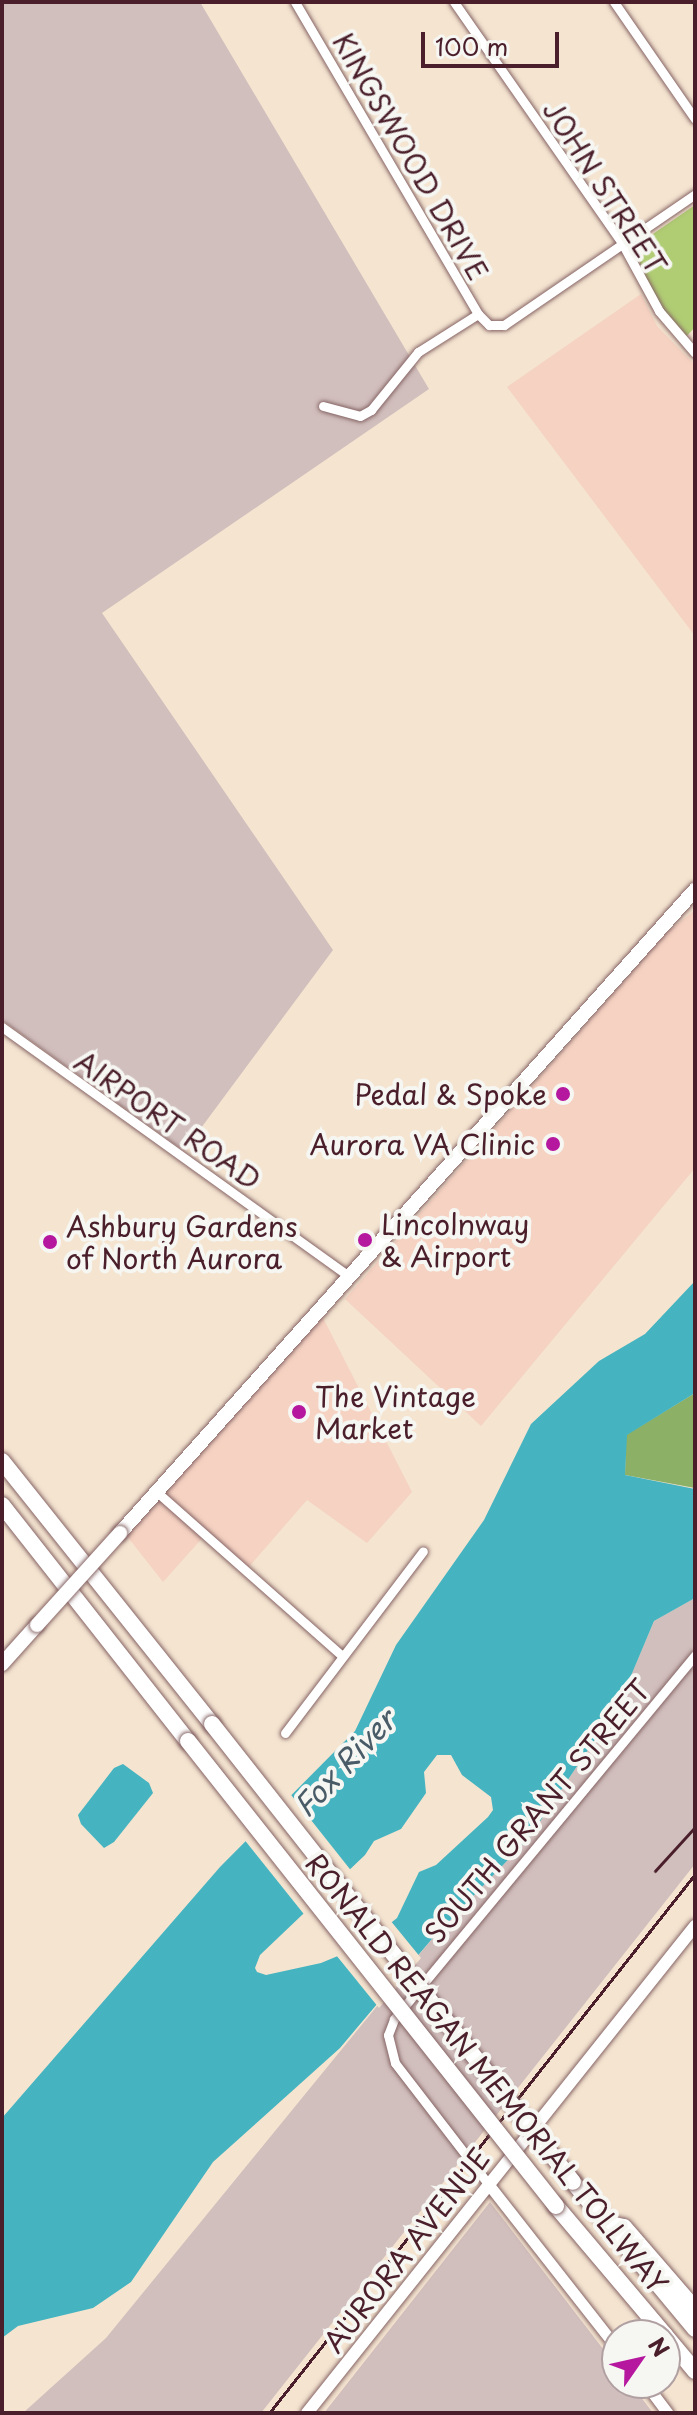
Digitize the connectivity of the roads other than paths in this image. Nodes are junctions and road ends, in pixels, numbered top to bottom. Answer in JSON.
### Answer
{"nodes":[{"id":1,"x":295,"y":2,"type":"edge"},
{"id":2,"x":454,"y":2,"type":"edge"},
{"id":3,"x":614,"y":2,"type":"edge"},
{"id":4,"x":695,"y":119,"type":"edge"},
{"id":5,"x":695,"y":194,"type":"edge"},
{"id":6,"x":622,"y":243,"type":"junction"},
{"id":7,"x":478,"y":314,"type":"junction"},
{"id":8,"x":693,"y":347,"type":"edge"},
{"id":9,"x":323,"y":406,"type":"dead end"},
{"id":10,"x":695,"y":890,"type":"edge"},
{"id":11,"x":2,"y":1027,"type":"edge"},
{"id":12,"x":348,"y":1276,"type":"junction"},
{"id":13,"x":2,"y":1461,"type":"edge"},
{"id":14,"x":158,"y":1493,"type":"junction"},
{"id":15,"x":2,"y":1505,"type":"edge"},
{"id":16,"x":423,"y":1551,"type":"dead end"},
{"id":17,"x":695,"y":1655,"type":"edge"},
{"id":18,"x":342,"y":1656,"type":"junction"},
{"id":19,"x":2,"y":1664,"type":"edge"},
{"id":20,"x":285,"y":1733,"type":"dead end"},
{"id":21,"x":695,"y":1926,"type":"edge"},
{"id":22,"x":489,"y":2185,"type":"junction"},
{"id":23,"x":606,"y":2223,"type":"junction"},
{"id":24,"x":695,"y":2309,"type":"edge"},
{"id":25,"x":651,"y":2319,"type":"edge"},
{"id":26,"x":601,"y":2328,"type":"edge"},
{"id":27,"x":695,"y":2329,"type":"edge"},
{"id":28,"x":681,"y":2354,"type":"edge"},
{"id":29,"x":695,"y":2371,"type":"edge"},
{"id":30,"x":307,"y":2413,"type":"edge"}],
"edges":[{"from":1,"to":7,"type":"street","name":"KINGSWOOD DRIVE"},
{"from":2,"to":6,"type":"street","name":"JOHN STREET"},
{"from":3,"to":4,"type":"street"},
{"from":5,"to":6,"type":"street"},
{"from":6,"to":7,"type":"street","name":"KINGSWOOD DRIVE"},
{"from":6,"to":8,"type":"street","name":"JOHN STREET"},
{"from":7,"to":9,"type":"street"},
{"from":10,"to":12,"type":"main road"},
{"from":11,"to":12,"type":"street","name":"AIRPORT ROAD"},
{"from":12,"to":14,"type":"main road"},
{"from":13,"to":23,"type":"highway","name":"RONALD REAGAN MEMORIAL TOLLWAY","bridge":true},
{"from":14,"to":18,"type":"street"},
{"from":14,"to":19,"type":"main road","bridge":true},
{"from":15,"to":25,"type":"highway","name":"RONALD REAGAN MEMORIAL TOLLWAY","bridge":true},
{"from":16,"to":18,"type":"street"},
{"from":17,"to":22,"type":"street","name":"SOUTH GRANT STREET"},
{"from":18,"to":20,"type":"street"},
{"from":21,"to":22,"type":"main road","name":"AURORA AVENUE"},
{"from":22,"to":26,"type":"street"},
{"from":22,"to":30,"type":"main road","name":"AURORA AVENUE"},
{"from":23,"to":24,"type":"highway"},
{"from":23,"to":27,"type":"highway","name":"RONALD REAGAN MEMORIAL TOLLWAY"},
{"from":28,"to":29,"type":"highway","name":"RONALD REAGAN MEMORIAL TOLLWAY"}]}
